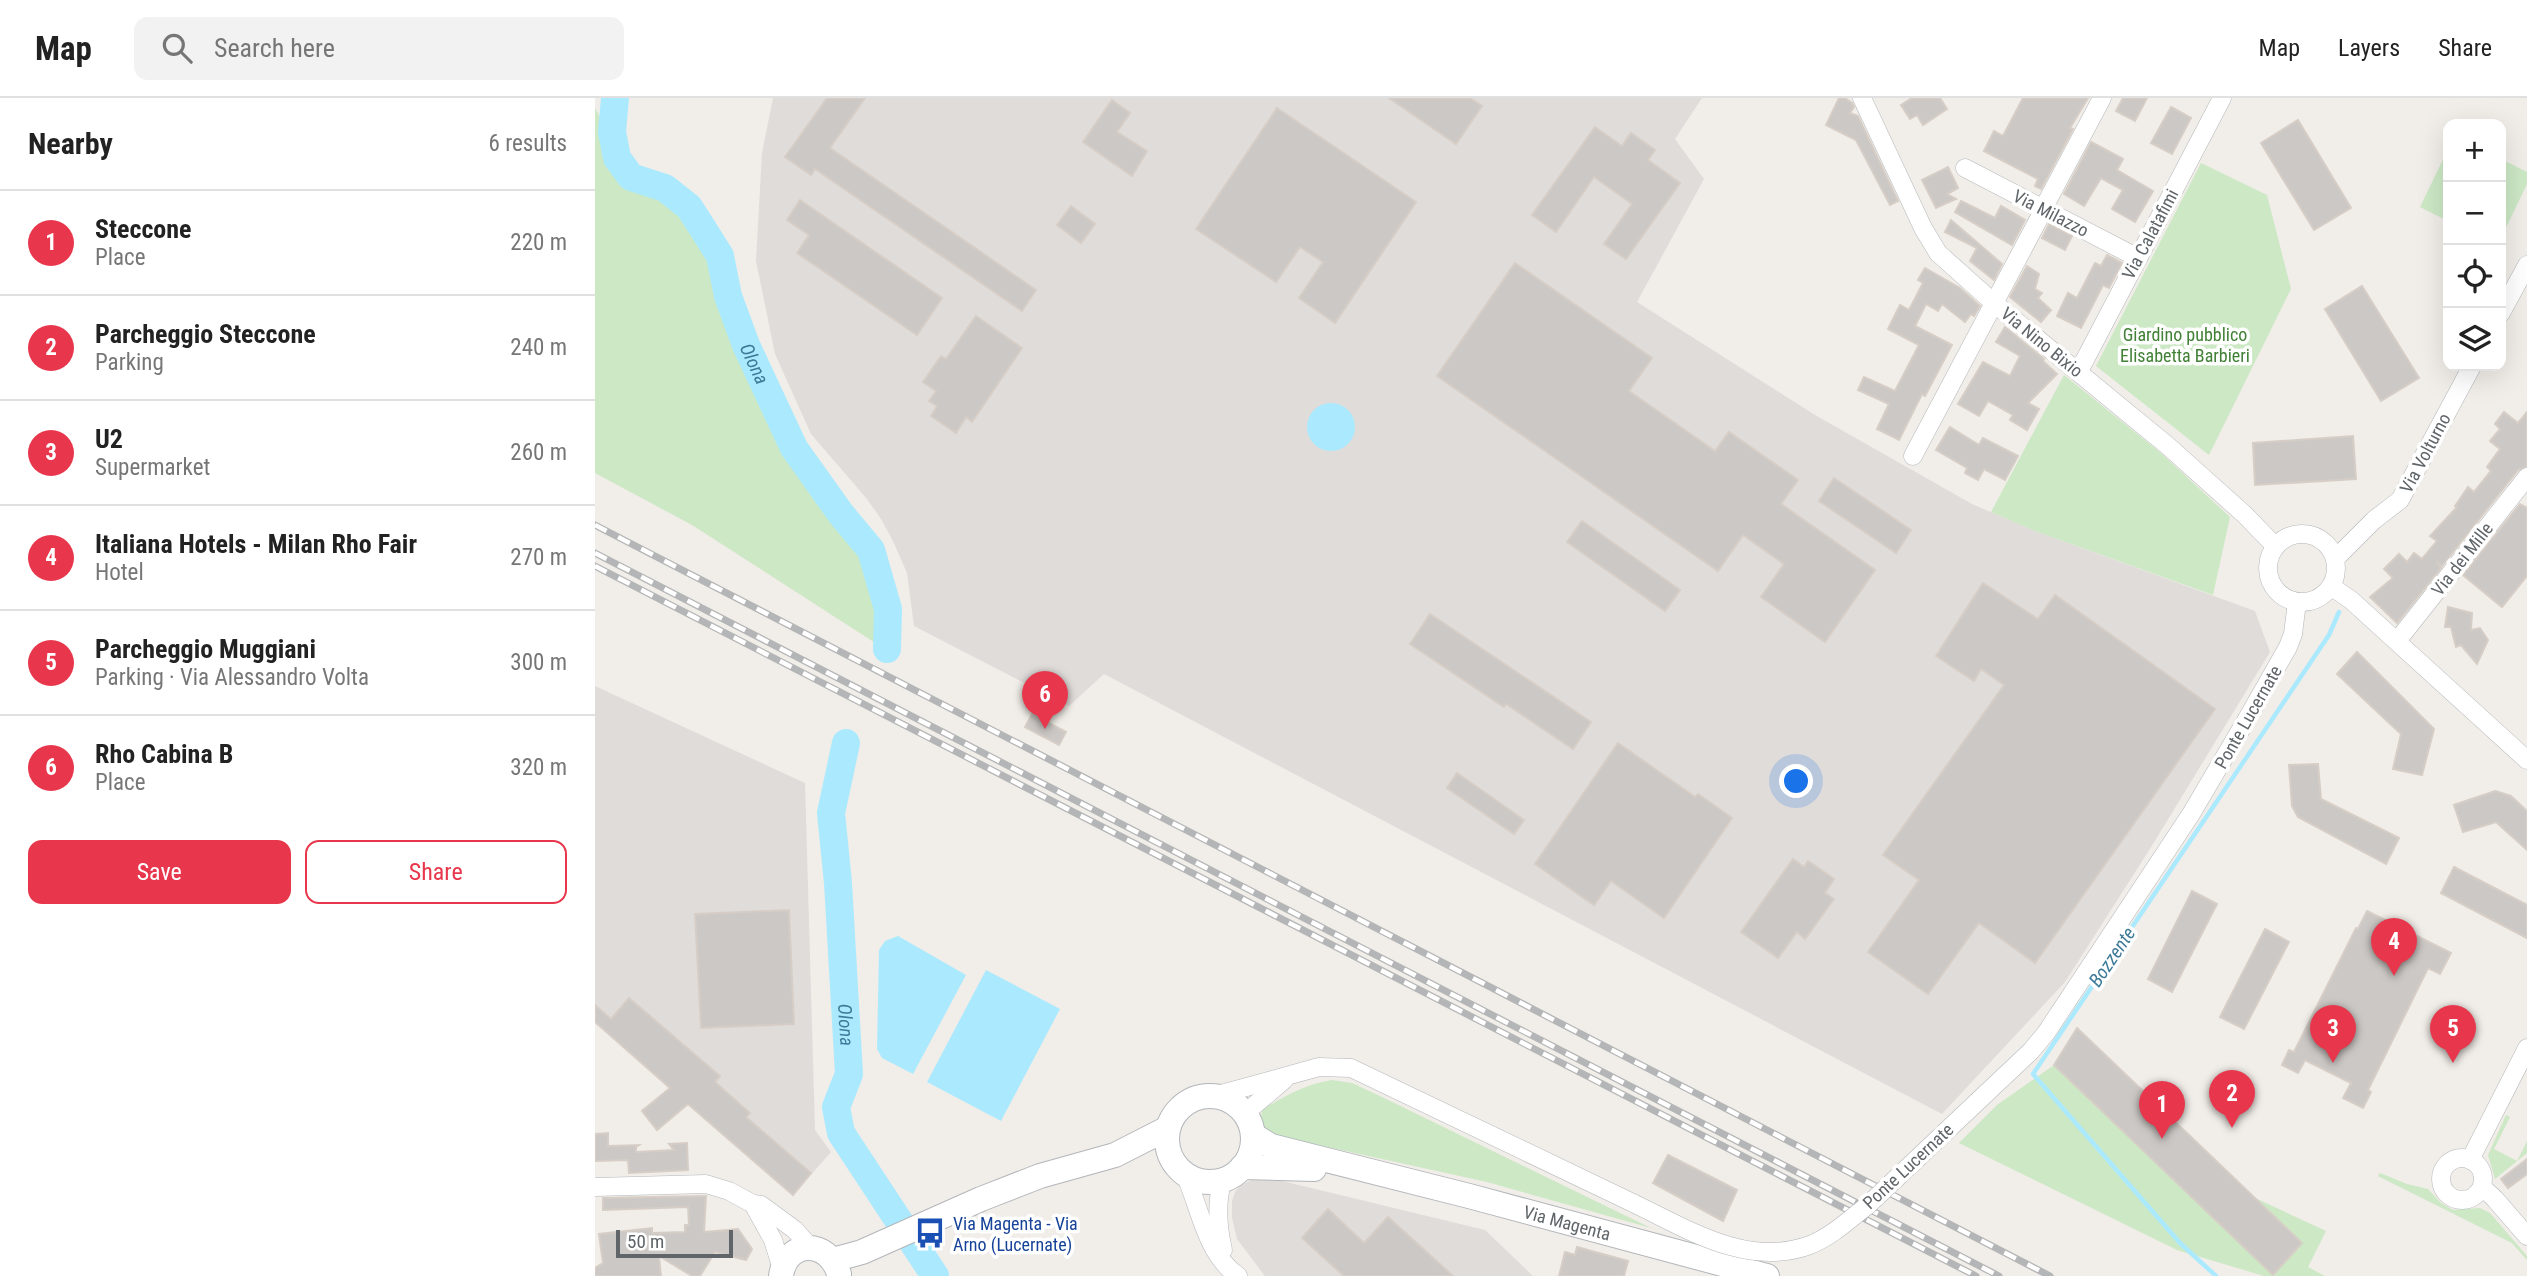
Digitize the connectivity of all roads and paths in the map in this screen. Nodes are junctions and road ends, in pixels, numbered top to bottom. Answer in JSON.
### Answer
{"nodes":[{"id":1,"x":1862,"y":98,"type":"edge"},
{"id":2,"x":2102,"y":98,"type":"edge"},
{"id":3,"x":2222,"y":98,"type":"edge"},
{"id":4,"x":1965,"y":168,"type":"dead end"},
{"id":5,"x":2044,"y":209,"type":"junction"},
{"id":6,"x":2138,"y":258,"type":"junction"},
{"id":7,"x":2527,"y":265,"type":"edge"},
{"id":8,"x":1995,"y":304,"type":"junction"},
{"id":9,"x":2504,"y":308,"type":"edge"},
{"id":10,"x":2079,"y":371,"type":"junction"},
{"id":11,"x":2469,"y":371,"type":"edge"},
{"id":12,"x":1913,"y":456,"type":"dead end"},
{"id":13,"x":2527,"y":477,"type":"edge"},
{"id":14,"x":2275,"y":546,"type":"junction"},
{"id":15,"x":2336,"y":558,"type":"junction"},
{"id":16,"x":2332,"y":587,"type":"junction"},
{"id":17,"x":2297,"y":602,"type":"junction"},
{"id":18,"x":2397,"y":641,"type":"junction"},
{"id":19,"x":2526,"y":756,"type":"edge"},
{"id":20,"x":2527,"y":1048,"type":"edge"},
{"id":21,"x":1287,"y":1077,"type":"junction"},
{"id":22,"x":1214,"y":1096,"type":"junction"},
{"id":23,"x":1248,"y":1124,"type":"junction"},
{"id":24,"x":1168,"y":1128,"type":"junction"},
{"id":25,"x":1115,"y":1155,"type":"junction"},
{"id":26,"x":2470,"y":1160,"type":"junction"},
{"id":27,"x":1178,"y":1166,"type":"junction"},
{"id":28,"x":1368,"y":1172,"type":"junction"},
{"id":29,"x":1233,"y":1173,"type":"junction"},
{"id":30,"x":595,"y":1187,"type":"edge"},
{"id":31,"x":2481,"y":1187,"type":"junction"},
{"id":32,"x":753,"y":1204,"type":"junction"},
{"id":33,"x":2527,"y":1236,"type":"edge"},
{"id":34,"x":811,"y":1248,"type":"junction"},
{"id":35,"x":837,"y":1270,"type":"edge"},
{"id":36,"x":781,"y":1272,"type":"edge"},
{"id":37,"x":1239,"y":1276,"type":"edge"},
{"id":38,"x":1767,"y":1276,"type":"edge"}],
"edges":[{"from":1,"to":8,"type":"street","name":"Via Nino Bixio"},
{"from":2,"to":5,"type":"street"},
{"from":3,"to":6,"type":"street","name":"Via Calatafimi"},
{"from":4,"to":5,"type":"street","name":"Via Milazzo"},
{"from":5,"to":6,"type":"street","name":"Via Milazzo"},
{"from":5,"to":8,"type":"street"},
{"from":6,"to":10,"type":"street","name":"Via Calatafimi"},
{"from":7,"to":9,"type":"street"},
{"from":8,"to":10,"type":"street","name":"Via Nino Bixio"},
{"from":8,"to":12,"type":"street"},
{"from":10,"to":14,"type":"street","name":"Via Nino Bixio"},
{"from":11,"to":15,"type":"street","name":"Via Volturno"},
{"from":13,"to":18,"type":"street","name":"Via dei Mille"},
{"from":14,"to":15,"type":"street"},
{"from":14,"to":17,"type":"street"},
{"from":15,"to":16,"type":"street"},
{"from":16,"to":17,"type":"street"},
{"from":16,"to":18,"type":"street"},
{"from":17,"to":21,"type":"street","name":"Ponte Lucernate","bridge":true},
{"from":18,"to":19,"type":"street"},
{"from":20,"to":26,"type":"street"},
{"from":21,"to":22,"type":"street","name":"Ponte Lucernate"},
{"from":21,"to":23,"type":"street","name":"Ponte Lucernate"},
{"from":22,"to":23,"type":"street"},
{"from":22,"to":24,"type":"street"},
{"from":23,"to":28,"type":"street","name":"Via Magenta"},
{"from":23,"to":29,"type":"street"},
{"from":24,"to":25,"type":"street"},
{"from":24,"to":27,"type":"street"},
{"from":25,"to":27,"type":"street"},
{"from":25,"to":35,"type":"street"},
{"from":26,"to":31,"type":"street"},
{"from":26,"to":31,"type":"street"},
{"from":27,"to":29,"type":"street"},
{"from":27,"to":37,"type":"street"},
{"from":28,"to":29,"type":"street","name":"Via Magenta"},
{"from":28,"to":38,"type":"street","name":"Via Magenta"},
{"from":29,"to":37,"type":"street"},
{"from":30,"to":32,"type":"street"},
{"from":31,"to":33,"type":"street"},
{"from":32,"to":34,"type":"street"},
{"from":32,"to":36,"type":"street"},
{"from":34,"to":35,"type":"street"},
{"from":34,"to":36,"type":"street"}]}
